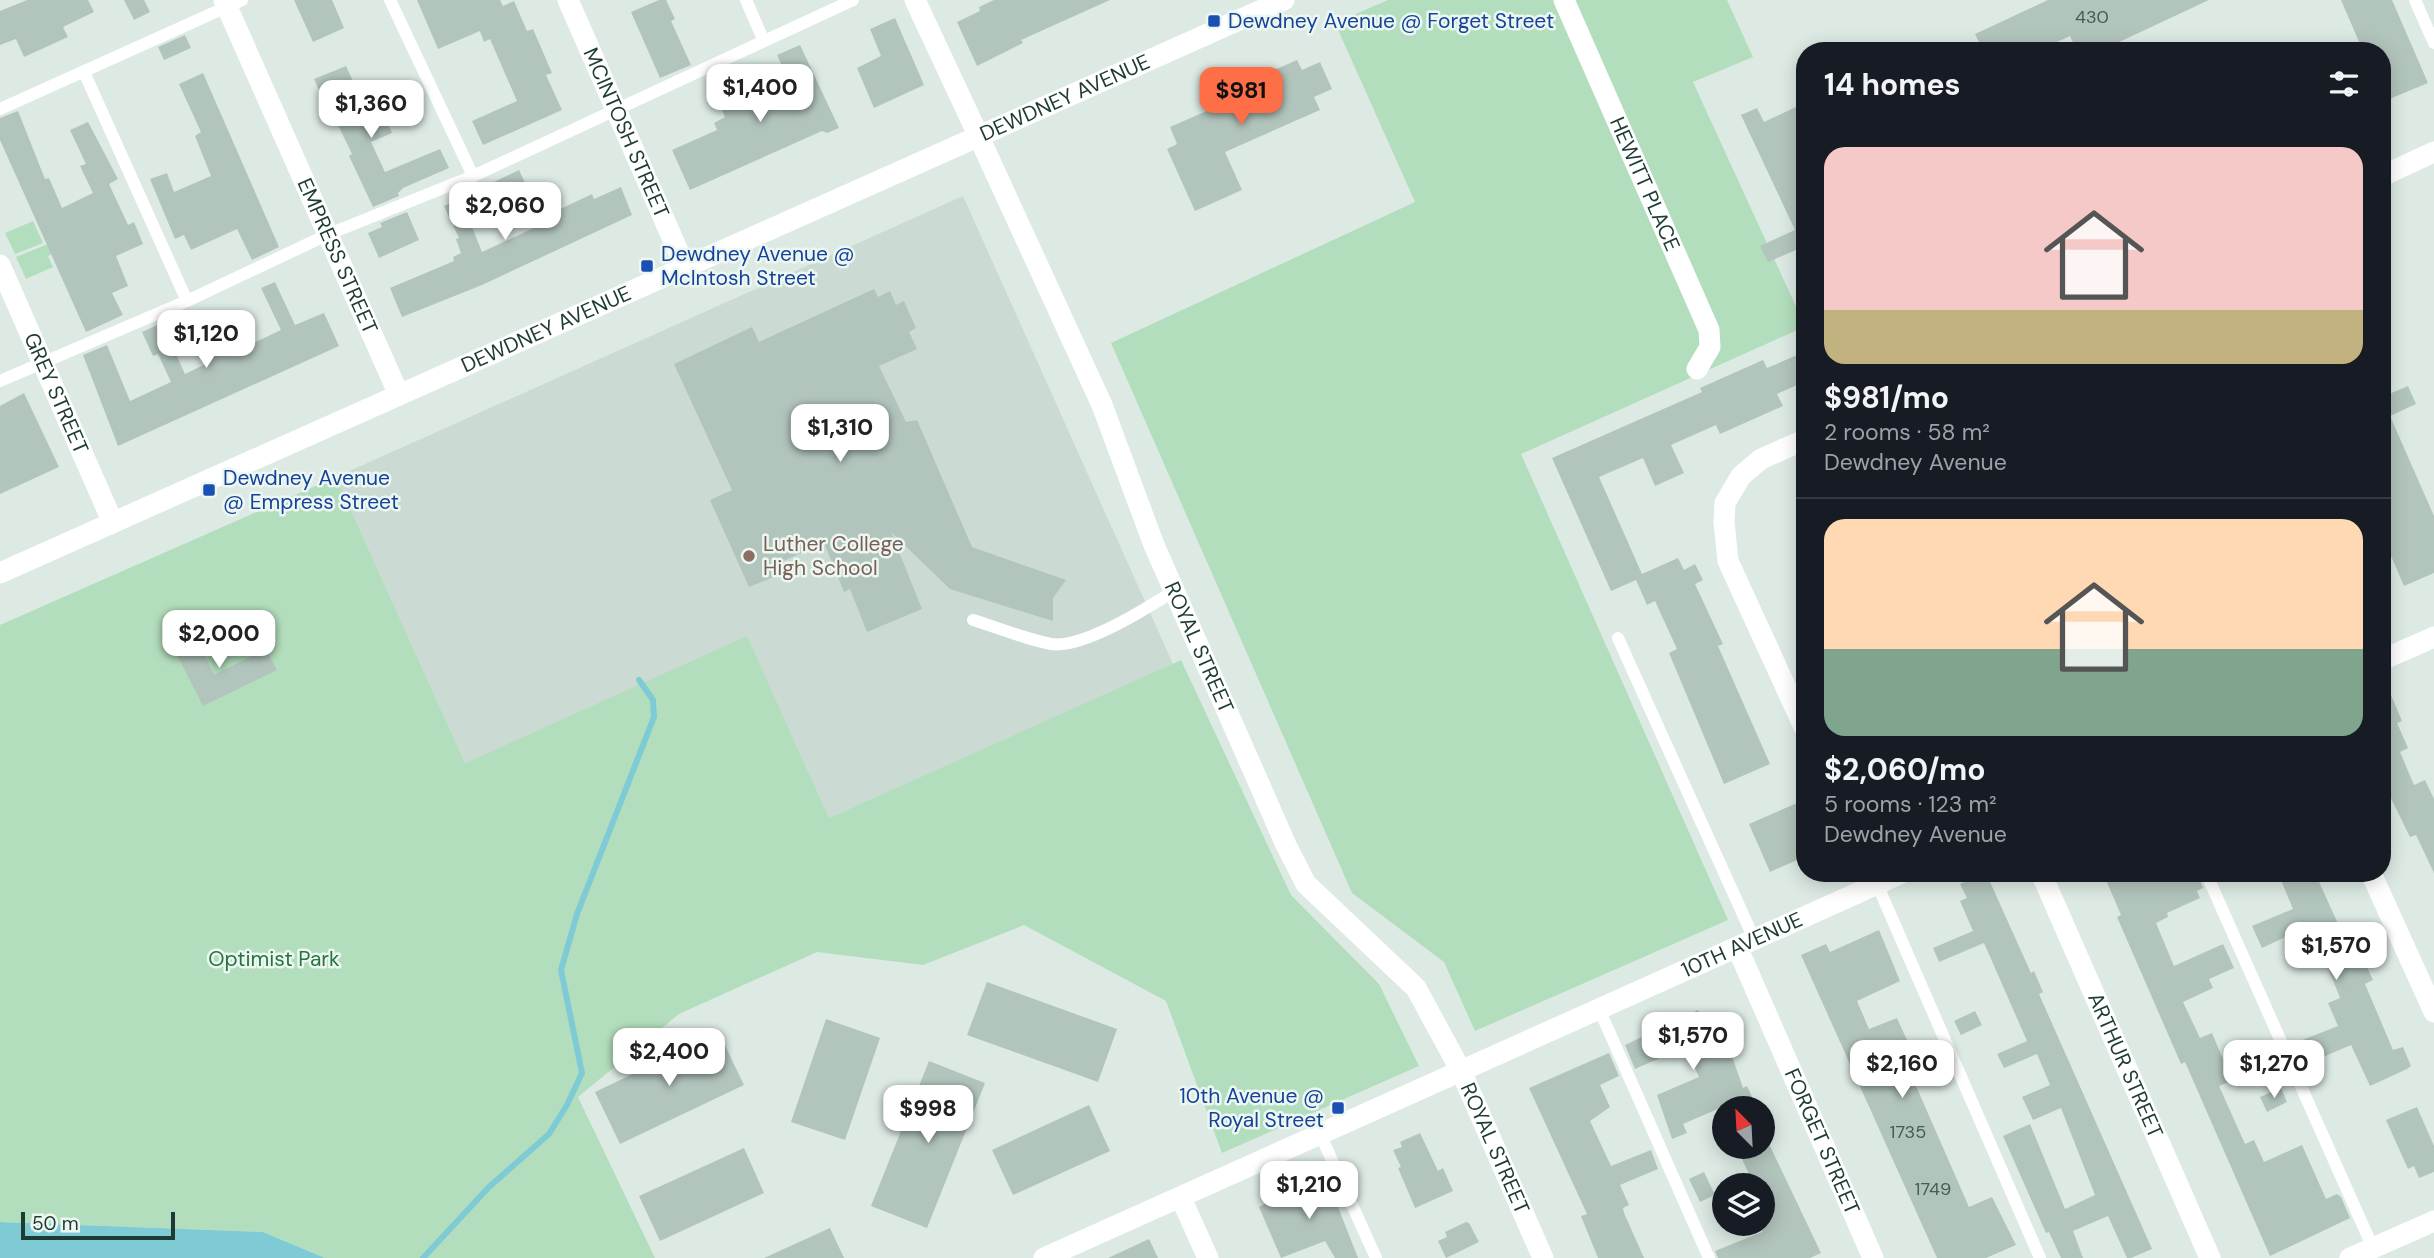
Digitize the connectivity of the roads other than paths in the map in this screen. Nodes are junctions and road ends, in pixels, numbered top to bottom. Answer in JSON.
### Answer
{"nodes":[{"id":1,"x":390,"y":0,"type":"edge"},
{"id":2,"x":568,"y":0,"type":"edge"},
{"id":3,"x":746,"y":0,"type":"edge"},
{"id":4,"x":853,"y":0,"type":"edge"},
{"id":5,"x":915,"y":0,"type":"edge"},
{"id":6,"x":1284,"y":0,"type":"edge"},
{"id":7,"x":1564,"y":0,"type":"edge"},
{"id":8,"x":2415,"y":0,"type":"edge"},
{"id":9,"x":231,"y":2,"type":"edge"},
{"id":10,"x":1256,"y":6,"type":"edge"},
{"id":11,"x":764,"y":39,"type":"junction"},
{"id":12,"x":2434,"y":43,"type":"edge"},
{"id":13,"x":84,"y":72,"type":"junction"},
{"id":14,"x":616,"y":108,"type":"junction"},
{"id":15,"x":0,"y":109,"type":"edge"},
{"id":16,"x":979,"y":137,"type":"junction"},
{"id":17,"x":2434,"y":152,"type":"edge"},
{"id":18,"x":2391,"y":172,"type":"edge"},
{"id":19,"x":473,"y":176,"type":"junction"},
{"id":20,"x":328,"y":234,"type":"junction"},
{"id":21,"x":0,"y":265,"type":"edge"},
{"id":22,"x":685,"y":267,"type":"junction"},
{"id":23,"x":187,"y":301,"type":"junction"},
{"id":24,"x":42,"y":363,"type":"junction"},
{"id":25,"x":1698,"y":369,"type":"dead end"},
{"id":26,"x":0,"y":381,"type":"edge"},
{"id":27,"x":399,"y":395,"type":"junction"},
{"id":28,"x":1796,"y":444,"type":"edge"},
{"id":29,"x":113,"y":523,"type":"junction"},
{"id":30,"x":0,"y":573,"type":"edge"},
{"id":31,"x":1174,"y":591,"type":"junction"},
{"id":32,"x":973,"y":620,"type":"dead end"},
{"id":33,"x":1618,"y":638,"type":"dead end"},
{"id":34,"x":2434,"y":638,"type":"edge"},
{"id":35,"x":2391,"y":656,"type":"edge"},
{"id":36,"x":1796,"y":710,"type":"edge"},
{"id":37,"x":1882,"y":882,"type":"edge"},
{"id":38,"x":2045,"y":882,"type":"edge"},
{"id":39,"x":2210,"y":882,"type":"edge"},
{"id":40,"x":2375,"y":882,"type":"edge"},
{"id":41,"x":1877,"y":884,"type":"junction"},
{"id":42,"x":1747,"y":945,"type":"junction"},
{"id":43,"x":1600,"y":1011,"type":"junction"},
{"id":44,"x":2434,"y":1012,"type":"edge"},
{"id":45,"x":1461,"y":1071,"type":"junction"},
{"id":46,"x":1321,"y":1136,"type":"junction"},
{"id":47,"x":1181,"y":1198,"type":"junction"},
{"id":48,"x":2434,"y":1221,"type":"edge"},
{"id":49,"x":2373,"y":1248,"type":"junction"},
{"id":50,"x":1044,"y":1258,"type":"edge"},
{"id":51,"x":1208,"y":1258,"type":"edge"},
{"id":52,"x":1376,"y":1258,"type":"edge"},
{"id":53,"x":1543,"y":1258,"type":"edge"},
{"id":54,"x":1709,"y":1258,"type":"edge"},
{"id":55,"x":1873,"y":1258,"type":"edge"},
{"id":56,"x":2040,"y":1258,"type":"edge"},
{"id":57,"x":2210,"y":1258,"type":"edge"},
{"id":58,"x":2350,"y":1258,"type":"edge"}],
"edges":[{"from":1,"to":19,"type":"lane"},
{"from":2,"to":14,"type":"street","name":"MCINTOSH STREET"},
{"from":3,"to":11,"type":"lane"},
{"from":4,"to":11,"type":"lane"},
{"from":5,"to":16,"type":"street","name":"ROYAL STREET"},
{"from":6,"to":10,"type":"street","name":"DEWDNEY AVENUE"},
{"from":7,"to":25,"type":"street","name":"HEWITT PLACE"},
{"from":8,"to":12,"type":"lane"},
{"from":9,"to":13,"type":"lane"},
{"from":9,"to":20,"type":"street","name":"EMPRESS STREET"},
{"from":10,"to":16,"type":"street","name":"DEWDNEY AVENUE"},
{"from":11,"to":14,"type":"lane"},
{"from":13,"to":15,"type":"lane"},
{"from":13,"to":23,"type":"lane"},
{"from":14,"to":19,"type":"lane"},
{"from":14,"to":22,"type":"street","name":"MCINTOSH STREET"},
{"from":16,"to":22,"type":"street","name":"DEWDNEY AVENUE"},
{"from":16,"to":31,"type":"street","name":"ROYAL STREET"},
{"from":17,"to":18,"type":"street"},
{"from":19,"to":20,"type":"lane"},
{"from":20,"to":23,"type":"lane"},
{"from":20,"to":27,"type":"street","name":"EMPRESS STREET"},
{"from":21,"to":24,"type":"street","name":"GREY STREET"},
{"from":22,"to":27,"type":"street","name":"DEWDNEY AVENUE"},
{"from":23,"to":24,"type":"lane"},
{"from":24,"to":26,"type":"lane"},
{"from":24,"to":29,"type":"street","name":"GREY STREET"},
{"from":27,"to":29,"type":"street","name":"DEWDNEY AVENUE"},
{"from":28,"to":36,"type":"street"},
{"from":29,"to":30,"type":"street","name":"DEWDNEY AVENUE"},
{"from":31,"to":32,"type":"lane"},
{"from":31,"to":45,"type":"street","name":"ROYAL STREET"},
{"from":33,"to":42,"type":"lane"},
{"from":34,"to":35,"type":"street"},
{"from":37,"to":41,"type":"street","name":"10TH AVENUE"},
{"from":38,"to":57,"type":"street","name":"ARTHUR STREET"},
{"from":39,"to":49,"type":"lane"},
{"from":40,"to":44,"type":"street"},
{"from":41,"to":42,"type":"street","name":"10TH AVENUE"},
{"from":41,"to":56,"type":"lane"},
{"from":42,"to":43,"type":"street","name":"10TH AVENUE"},
{"from":42,"to":55,"type":"street","name":"FORGET STREET"},
{"from":43,"to":45,"type":"street","name":"10TH AVENUE"},
{"from":43,"to":54,"type":"lane"},
{"from":45,"to":46,"type":"street","name":"10TH AVENUE"},
{"from":45,"to":53,"type":"street","name":"ROYAL STREET"},
{"from":46,"to":47,"type":"street","name":"10TH AVENUE"},
{"from":46,"to":52,"type":"lane"},
{"from":47,"to":50,"type":"street","name":"10TH AVENUE"},
{"from":47,"to":51,"type":"street"},
{"from":48,"to":49,"type":"street"},
{"from":49,"to":58,"type":"street"}]}
